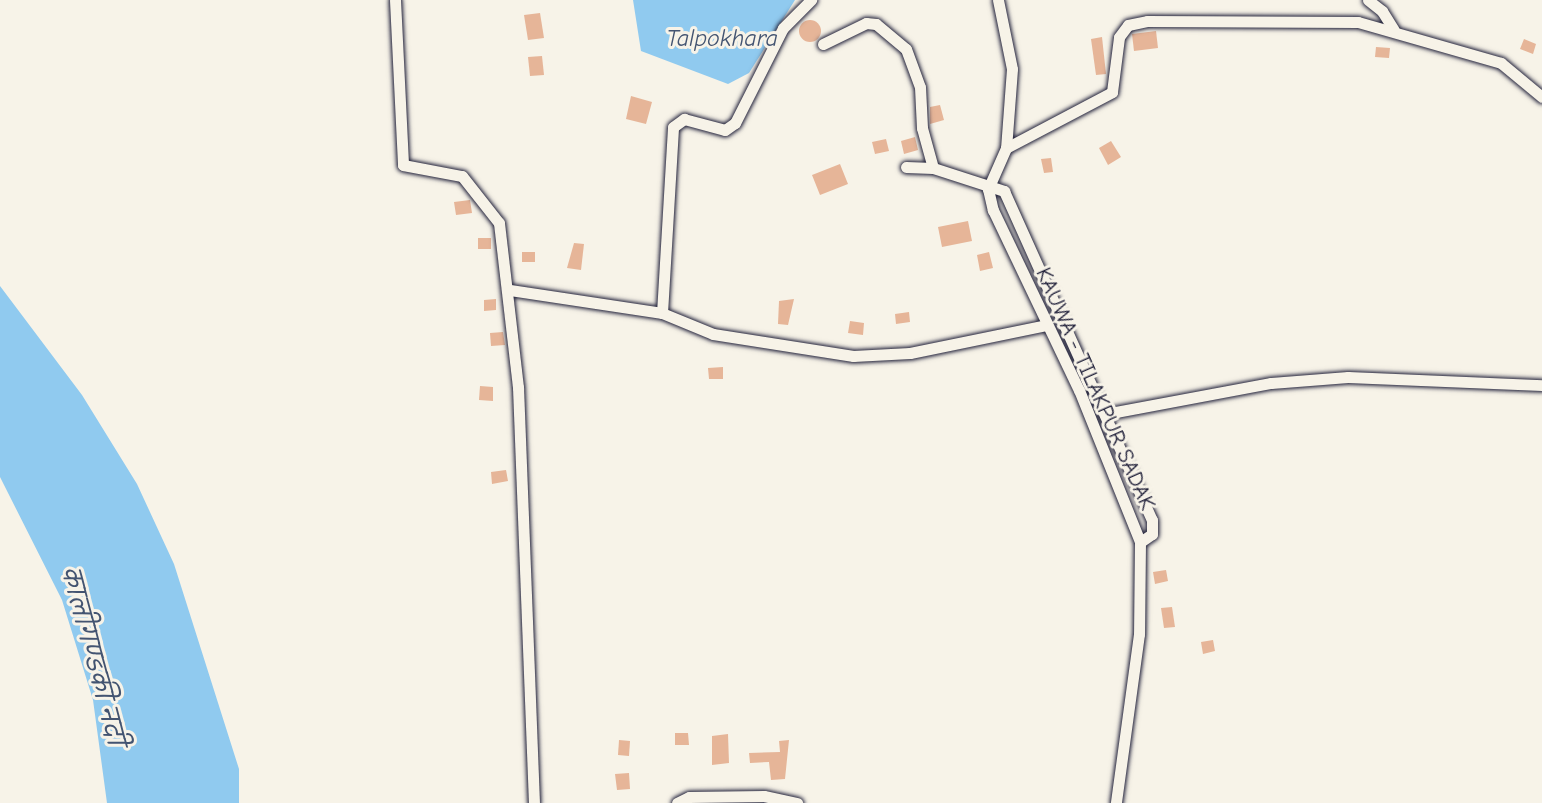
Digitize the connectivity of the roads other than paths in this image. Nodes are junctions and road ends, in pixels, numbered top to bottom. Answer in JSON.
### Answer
{"nodes":[{"id":1,"x":395,"y":0,"type":"edge"},
{"id":2,"x":811,"y":0,"type":"edge"},
{"id":3,"x":998,"y":0,"type":"edge"},
{"id":4,"x":1368,"y":0,"type":"edge"},
{"id":5,"x":1394,"y":30,"type":"junction"},
{"id":6,"x":823,"y":44,"type":"dead end"},
{"id":7,"x":1542,"y":97,"type":"edge"},
{"id":8,"x":1006,"y":148,"type":"junction"},
{"id":9,"x":906,"y":167,"type":"dead end"},
{"id":10,"x":933,"y":168,"type":"junction"},
{"id":11,"x":988,"y":189,"type":"junction"},
{"id":12,"x":510,"y":290,"type":"junction"},
{"id":13,"x":662,"y":313,"type":"junction"},
{"id":14,"x":1047,"y":325,"type":"junction"},
{"id":15,"x":1542,"y":385,"type":"edge"},
{"id":16,"x":1105,"y":414,"type":"junction"},
{"id":17,"x":1140,"y":542,"type":"junction"},
{"id":18,"x":534,"y":803,"type":"edge"},
{"id":19,"x":677,"y":803,"type":"edge"},
{"id":20,"x":797,"y":803,"type":"edge"},
{"id":21,"x":1116,"y":803,"type":"edge"}],
"edges":[{"from":1,"to":12,"type":"street"},
{"from":2,"to":13,"type":"street"},
{"from":3,"to":8,"type":"street"},
{"from":4,"to":5,"type":"street"},
{"from":5,"to":7,"type":"street"},
{"from":5,"to":8,"type":"street"},
{"from":6,"to":10,"type":"street"},
{"from":8,"to":11,"type":"street"},
{"from":9,"to":10,"type":"street"},
{"from":10,"to":11,"type":"street"},
{"from":11,"to":14,"type":"street","name":"KAUWA - TILAKPUR SADAK"},
{"from":11,"to":16,"type":"street"},
{"from":12,"to":13,"type":"street"},
{"from":12,"to":18,"type":"street"},
{"from":13,"to":14,"type":"street"},
{"from":14,"to":17,"type":"street","name":"KAUWA - TILAKPUR SADAK"},
{"from":15,"to":16,"type":"street"},
{"from":16,"to":17,"type":"street"},
{"from":17,"to":21,"type":"street","name":"KAUWA - TILAKPUR SADAK"},
{"from":19,"to":20,"type":"street"}]}
